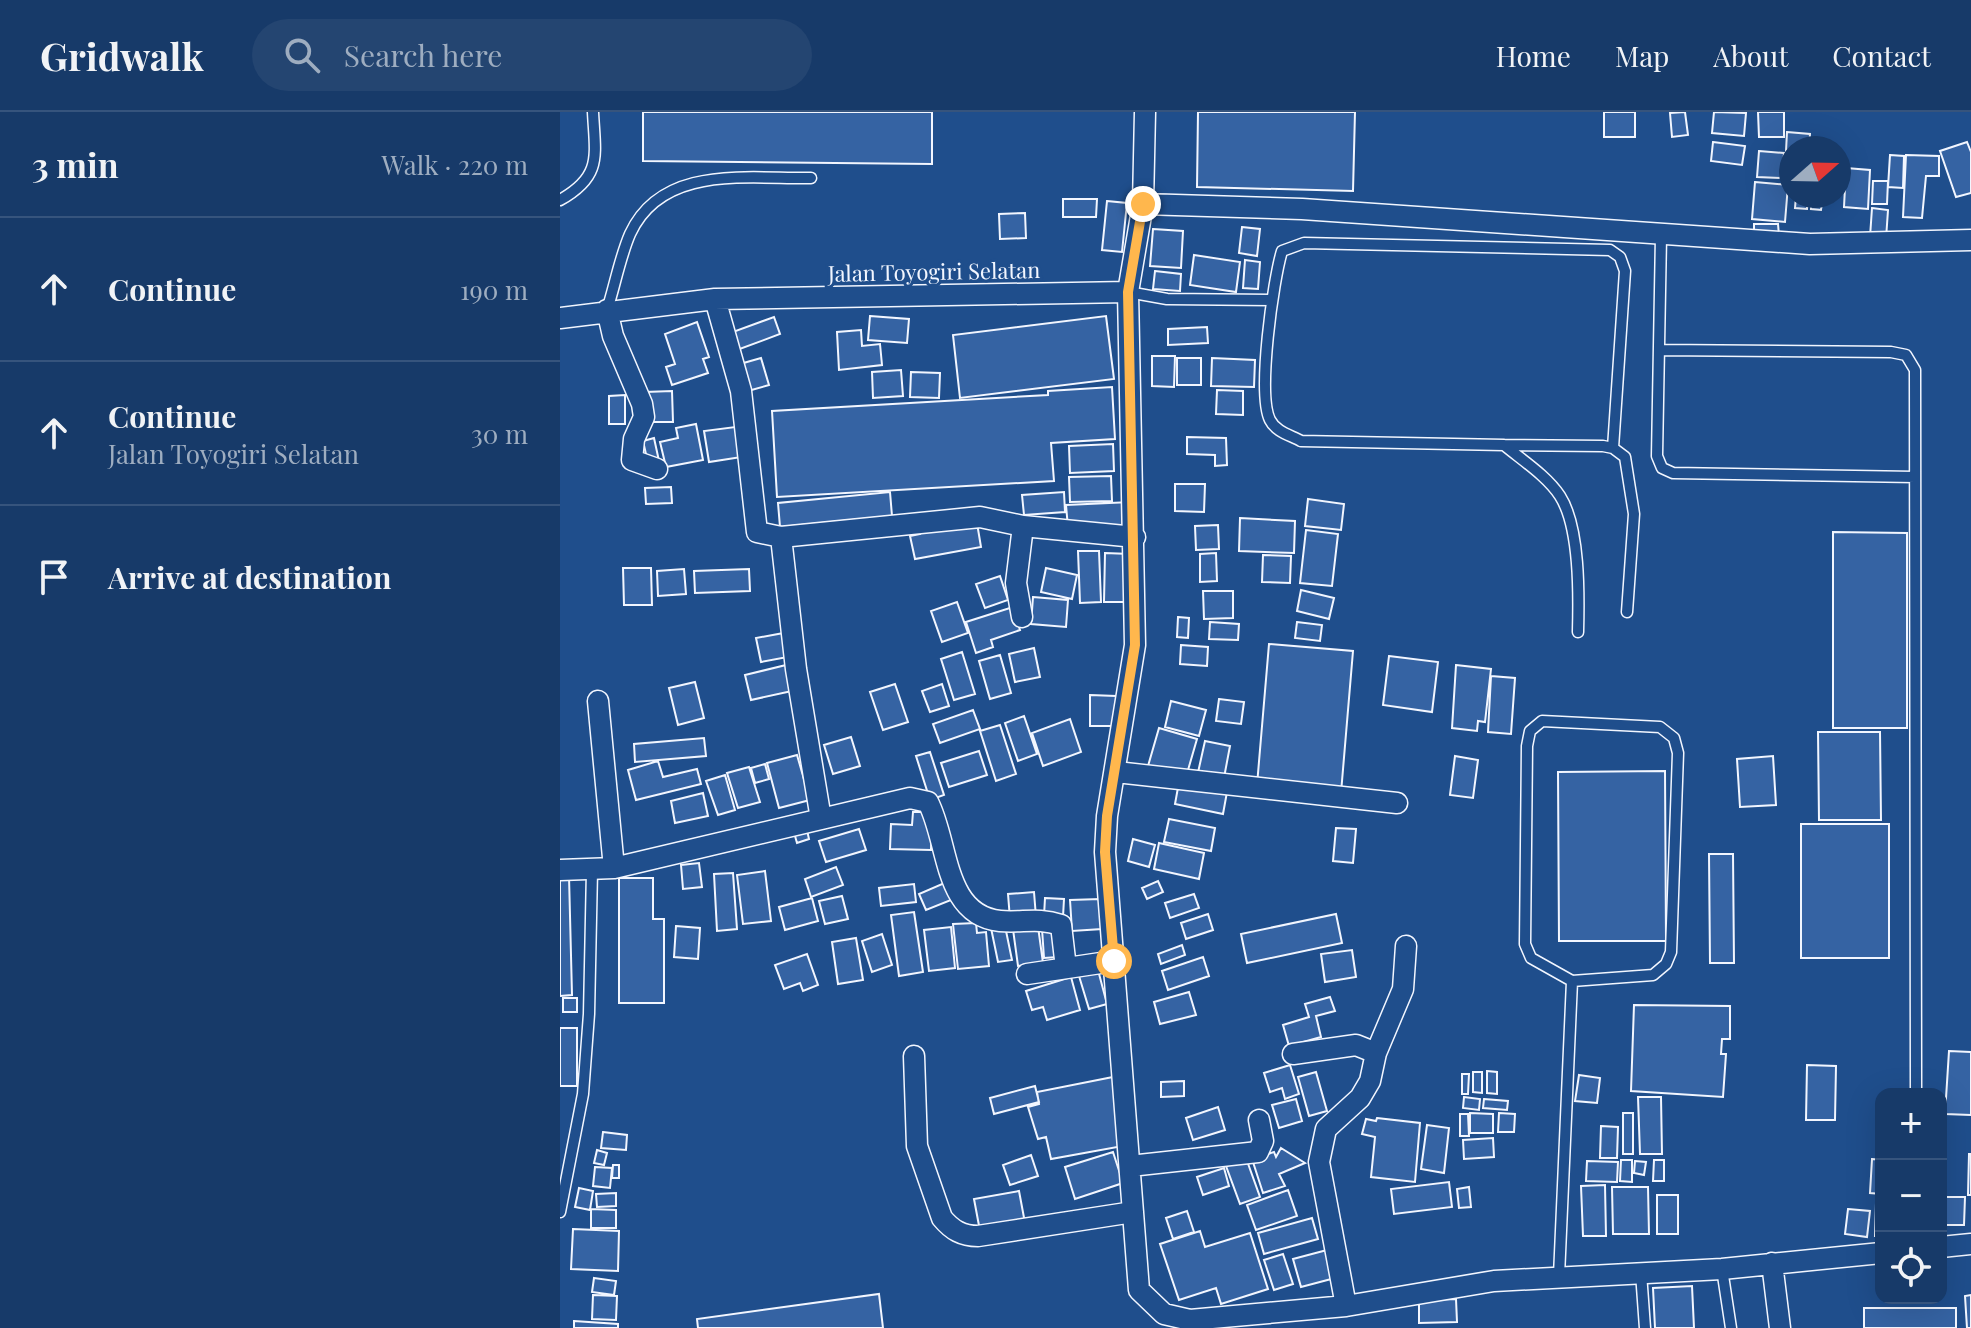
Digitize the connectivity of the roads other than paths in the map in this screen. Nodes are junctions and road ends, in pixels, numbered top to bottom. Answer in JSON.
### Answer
{"nodes":[{"id":1,"x":593,"y":112,"type":"edge"},
{"id":2,"x":1145,"y":112,"type":"edge"},
{"id":3,"x":811,"y":178,"type":"dead end"},
{"id":4,"x":560,"y":200,"type":"edge"},
{"id":5,"x":1143,"y":204,"type":"junction"},
{"id":6,"x":1661,"y":236,"type":"junction"},
{"id":7,"x":1971,"y":240,"type":"edge"},
{"id":8,"x":1128,"y":292,"type":"junction"},
{"id":9,"x":715,"y":299,"type":"junction"},
{"id":10,"x":1272,"y":300,"type":"junction"},
{"id":11,"x":607,"y":310,"type":"junction"},
{"id":12,"x":560,"y":318,"type":"edge"},
{"id":13,"x":1659,"y":350,"type":"junction"},
{"id":14,"x":1504,"y":445,"type":"junction"},
{"id":15,"x":1613,"y":448,"type":"junction"},
{"id":16,"x":657,"y":469,"type":"dead end"},
{"id":17,"x":1915,"y":477,"type":"junction"},
{"id":18,"x":1023,"y":526,"type":"junction"},
{"id":19,"x":781,"y":537,"type":"junction"},
{"id":20,"x":1135,"y":537,"type":"junction"},
{"id":21,"x":1627,"y":612,"type":"dead end"},
{"id":22,"x":1022,"y":617,"type":"dead end"},
{"id":23,"x":1578,"y":632,"type":"dead end"},
{"id":24,"x":598,"y":701,"type":"dead end"},
{"id":25,"x":1116,"y":772,"type":"junction"},
{"id":26,"x":1397,"y":803,"type":"dead end"},
{"id":27,"x":821,"y":819,"type":"junction"},
{"id":28,"x":614,"y":868,"type":"junction"},
{"id":29,"x":560,"y":870,"type":"edge"},
{"id":30,"x":592,"y":870,"type":"junction"},
{"id":31,"x":1406,"y":946,"type":"dead end"},
{"id":32,"x":1114,"y":961,"type":"junction"},
{"id":33,"x":1066,"y":968,"type":"junction"},
{"id":34,"x":1027,"y":974,"type":"dead end"},
{"id":35,"x":1572,"y":981,"type":"junction"},
{"id":36,"x":1376,"y":1053,"type":"junction"},
{"id":37,"x":1293,"y":1054,"type":"dead end"},
{"id":38,"x":914,"y":1056,"type":"dead end"},
{"id":39,"x":1916,"y":1088,"type":"edge"},
{"id":40,"x":1259,"y":1120,"type":"dead end"},
{"id":41,"x":1130,"y":1166,"type":"junction"},
{"id":42,"x":560,"y":1212,"type":"edge"},
{"id":43,"x":1133,"y":1212,"type":"junction"},
{"id":44,"x":1971,"y":1244,"type":"edge"},
{"id":45,"x":1947,"y":1246,"type":"edge"},
{"id":46,"x":1875,"y":1254,"type":"edge"},
{"id":47,"x":1772,"y":1263,"type":"junction"},
{"id":48,"x":1722,"y":1269,"type":"junction"},
{"id":49,"x":1641,"y":1273,"type":"junction"},
{"id":50,"x":1559,"y":1276,"type":"junction"},
{"id":51,"x":1346,"y":1306,"type":"junction"},
{"id":52,"x":1284,"y":1319,"type":"edge"},
{"id":53,"x":1188,"y":1324,"type":"edge"},
{"id":54,"x":1645,"y":1328,"type":"edge"},
{"id":55,"x":1731,"y":1328,"type":"edge"},
{"id":56,"x":1780,"y":1328,"type":"edge"}],
"edges":[{"from":1,"to":4,"type":"lane"},
{"from":2,"to":5,"type":"street"},
{"from":3,"to":11,"type":"lane"},
{"from":5,"to":6,"type":"street"},
{"from":5,"to":8,"type":"street"},
{"from":6,"to":7,"type":"street"},
{"from":6,"to":13,"type":"lane"},
{"from":8,"to":9,"type":"street","name":"Jalan Toyogiri Selatan"},
{"from":8,"to":10,"type":"lane"},
{"from":8,"to":20,"type":"street"},
{"from":9,"to":11,"type":"street","name":"Jalan Toyogiri Selatan"},
{"from":9,"to":19,"type":"street"},
{"from":10,"to":14,"type":"lane"},
{"from":10,"to":15,"type":"lane"},
{"from":11,"to":12,"type":"street","name":"Jalan Toyogiri Selatan"},
{"from":11,"to":16,"type":"street"},
{"from":13,"to":17,"type":"lane"},
{"from":13,"to":17,"type":"lane"},
{"from":14,"to":15,"type":"lane"},
{"from":14,"to":23,"type":"lane"},
{"from":15,"to":21,"type":"lane"},
{"from":17,"to":39,"type":"lane"},
{"from":18,"to":19,"type":"street"},
{"from":18,"to":20,"type":"street"},
{"from":18,"to":22,"type":"street"},
{"from":19,"to":27,"type":"street"},
{"from":20,"to":25,"type":"street"},
{"from":24,"to":28,"type":"street"},
{"from":25,"to":26,"type":"street"},
{"from":25,"to":32,"type":"street"},
{"from":27,"to":28,"type":"street"},
{"from":27,"to":33,"type":"street"},
{"from":28,"to":30,"type":"street"},
{"from":29,"to":30,"type":"street"},
{"from":30,"to":42,"type":"lane"},
{"from":31,"to":36,"type":"street"},
{"from":32,"to":33,"type":"street"},
{"from":32,"to":41,"type":"street"},
{"from":33,"to":34,"type":"street"},
{"from":35,"to":35,"type":"lane"},
{"from":35,"to":50,"type":"lane"},
{"from":36,"to":37,"type":"street"},
{"from":36,"to":51,"type":"street"},
{"from":38,"to":43,"type":"street"},
{"from":40,"to":41,"type":"street"},
{"from":41,"to":43,"type":"street"},
{"from":43,"to":53,"type":"street"},
{"from":44,"to":45,"type":"street"},
{"from":46,"to":47,"type":"street"},
{"from":47,"to":48,"type":"street"},
{"from":47,"to":56,"type":"street"},
{"from":48,"to":49,"type":"street"},
{"from":48,"to":55,"type":"lane"},
{"from":49,"to":50,"type":"street"},
{"from":49,"to":54,"type":"lane"},
{"from":50,"to":51,"type":"street"},
{"from":51,"to":52,"type":"street"},
{"from":52,"to":53,"type":"street"}]}
